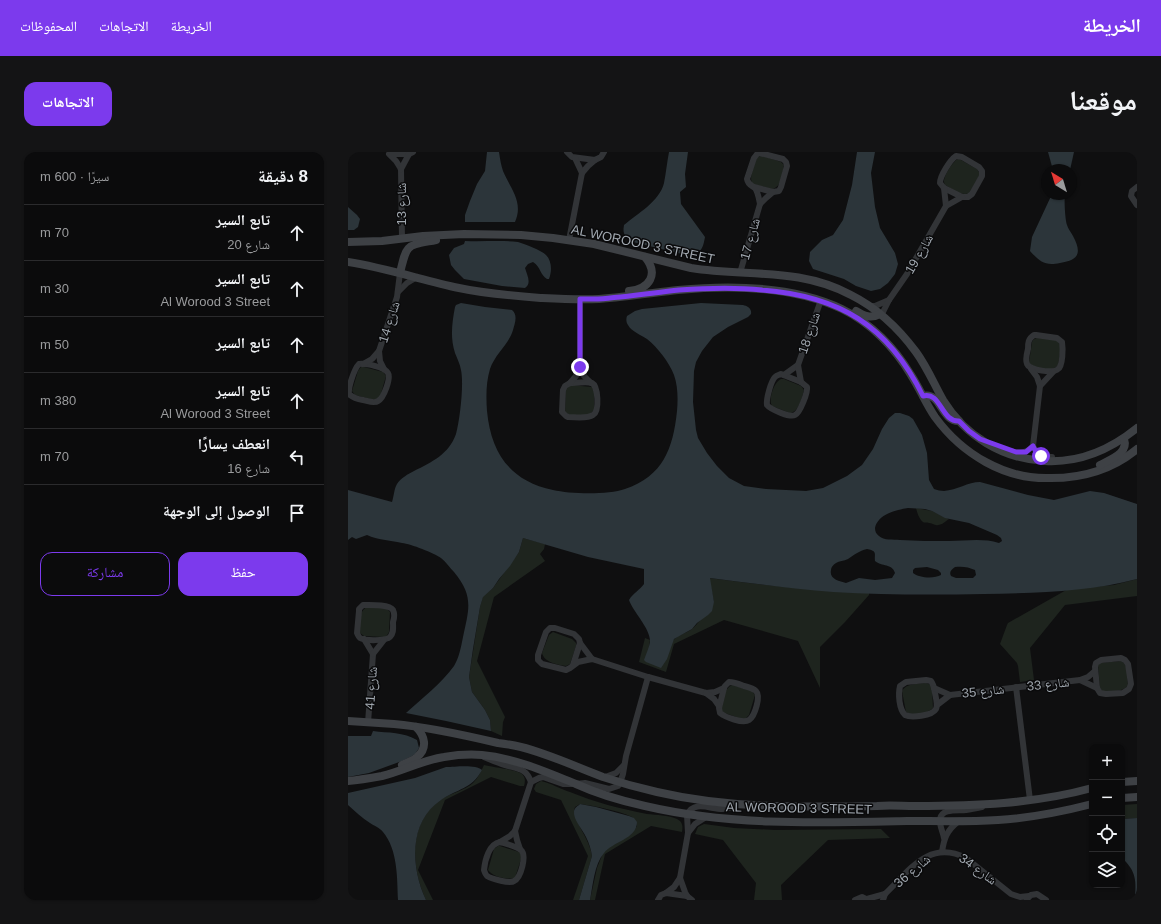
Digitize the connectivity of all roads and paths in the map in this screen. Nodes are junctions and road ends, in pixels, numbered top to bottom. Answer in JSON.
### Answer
{"nodes":[{"id":1,"x":567,"y":152,"type":"edge"},
{"id":2,"x":604,"y":152,"type":"edge"},
{"id":3,"x":388,"y":153,"type":"edge"},
{"id":4,"x":411,"y":153,"type":"edge"},
{"id":5,"x":575,"y":158,"type":"junction"},
{"id":6,"x":595,"y":160,"type":"junction"},
{"id":7,"x":401,"y":169,"type":"junction"},
{"id":8,"x":582,"y":173,"type":"junction"},
{"id":9,"x":754,"y":187,"type":"junction"},
{"id":10,"x":1137,"y":187,"type":"edge"},
{"id":11,"x":944,"y":188,"type":"junction"},
{"id":12,"x":773,"y":192,"type":"junction"},
{"id":13,"x":962,"y":197,"type":"junction"},
{"id":14,"x":760,"y":204,"type":"junction"},
{"id":15,"x":1137,"y":205,"type":"edge"},
{"id":16,"x":946,"y":206,"type":"junction"},
{"id":17,"x":464,"y":234,"type":"junction"},
{"id":18,"x":402,"y":239,"type":"junction"},
{"id":19,"x":569,"y":240,"type":"junction"},
{"id":20,"x":348,"y":242,"type":"edge"},
{"id":21,"x":645,"y":257,"type":"junction"},
{"id":22,"x":348,"y":262,"type":"edge"},
{"id":23,"x":740,"y":272,"type":"junction"},
{"id":24,"x":400,"y":273,"type":"junction"},
{"id":25,"x":417,"y":277,"type":"junction"},
{"id":26,"x":398,"y":292,"type":"junction"},
{"id":27,"x":580,"y":299,"type":"junction"},
{"id":28,"x":598,"y":299,"type":"junction"},
{"id":29,"x":889,"y":300,"type":"junction"},
{"id":30,"x":824,"y":301,"type":"junction"},
{"id":31,"x":869,"y":306,"type":"junction"},
{"id":32,"x":880,"y":314,"type":"junction"},
{"id":33,"x":379,"y":351,"type":"junction"},
{"id":34,"x":363,"y":364,"type":"junction"},
{"id":35,"x":798,"y":365,"type":"junction"},
{"id":36,"x":580,"y":367,"type":"junction"},
{"id":37,"x":384,"y":369,"type":"junction"},
{"id":38,"x":1031,"y":369,"type":"junction"},
{"id":39,"x":1053,"y":372,"type":"junction"},
{"id":40,"x":784,"y":375,"type":"junction"},
{"id":41,"x":802,"y":382,"type":"junction"},
{"id":42,"x":570,"y":383,"type":"junction"},
{"id":43,"x":591,"y":383,"type":"junction"},
{"id":44,"x":1040,"y":386,"type":"junction"},
{"id":45,"x":923,"y":396,"type":"junction"},
{"id":46,"x":959,"y":421,"type":"junction"},
{"id":47,"x":1137,"y":428,"type":"edge"},
{"id":48,"x":1124,"y":438,"type":"junction"},
{"id":49,"x":980,"y":439,"type":"junction"},
{"id":50,"x":1033,"y":446,"type":"junction"},
{"id":51,"x":1137,"y":449,"type":"edge"},
{"id":52,"x":1082,"y":458,"type":"junction"},
{"id":53,"x":1084,"y":474,"type":"junction"},
{"id":54,"x":364,"y":639,"type":"junction"},
{"id":55,"x":384,"y":640,"type":"junction"},
{"id":56,"x":580,"y":643,"type":"junction"},
{"id":57,"x":373,"y":654,"type":"junction"},
{"id":58,"x":592,"y":659,"type":"junction"},
{"id":59,"x":573,"y":665,"type":"junction"},
{"id":60,"x":1095,"y":671,"type":"junction"},
{"id":61,"x":648,"y":677,"type":"junction"},
{"id":62,"x":1080,"y":680,"type":"junction"},
{"id":63,"x":1016,"y":687,"type":"junction"},
{"id":64,"x":724,"y":688,"type":"junction"},
{"id":65,"x":934,"y":688,"type":"junction"},
{"id":66,"x":1097,"y":688,"type":"junction"},
{"id":67,"x":706,"y":693,"type":"junction"},
{"id":68,"x":950,"y":695,"type":"junction"},
{"id":69,"x":937,"y":705,"type":"junction"},
{"id":70,"x":719,"y":706,"type":"junction"},
{"id":71,"x":348,"y":721,"type":"edge"},
{"id":72,"x":368,"y":722,"type":"junction"},
{"id":73,"x":416,"y":727,"type":"junction"},
{"id":74,"x":481,"y":755,"type":"junction"},
{"id":75,"x":624,"y":765,"type":"junction"},
{"id":76,"x":382,"y":775,"type":"junction"},
{"id":77,"x":605,"y":778,"type":"junction"},
{"id":78,"x":1137,"y":781,"type":"edge"},
{"id":79,"x":348,"y":782,"type":"edge"},
{"id":80,"x":531,"y":782,"type":"junction"},
{"id":81,"x":1125,"y":782,"type":"edge"},
{"id":82,"x":620,"y":783,"type":"junction"},
{"id":83,"x":576,"y":784,"type":"junction"},
{"id":84,"x":1089,"y":789,"type":"edge"},
{"id":85,"x":1137,"y":797,"type":"edge"},
{"id":86,"x":1125,"y":798,"type":"edge"},
{"id":87,"x":1030,"y":800,"type":"junction"},
{"id":88,"x":993,"y":804,"type":"junction"},
{"id":89,"x":740,"y":805,"type":"junction"},
{"id":90,"x":1089,"y":805,"type":"edge"},
{"id":91,"x":687,"y":815,"type":"junction"},
{"id":92,"x":706,"y":817,"type":"junction"},
{"id":93,"x":960,"y":821,"type":"junction"},
{"id":94,"x":940,"y":822,"type":"junction"},
{"id":95,"x":515,"y":831,"type":"junction"},
{"id":96,"x":688,"y":833,"type":"junction"},
{"id":97,"x":944,"y":838,"type":"junction"},
{"id":98,"x":500,"y":842,"type":"junction"},
{"id":99,"x":520,"y":849,"type":"junction"},
{"id":100,"x":942,"y":852,"type":"junction"},
{"id":101,"x":680,"y":878,"type":"junction"},
{"id":102,"x":666,"y":893,"type":"junction"},
{"id":103,"x":1011,"y":894,"type":"junction"},
{"id":104,"x":884,"y":897,"type":"edge"},
{"id":105,"x":690,"y":898,"type":"edge"},
{"id":106,"x":1028,"y":898,"type":"edge"},
{"id":107,"x":658,"y":900,"type":"edge"},
{"id":108,"x":855,"y":900,"type":"edge"},
{"id":109,"x":867,"y":900,"type":"edge"},
{"id":110,"x":1014,"y":900,"type":"edge"},
{"id":111,"x":1046,"y":900,"type":"edge"}],
"edges":[{"from":1,"to":5,"type":"street"},
{"from":2,"to":6,"type":"street"},
{"from":3,"to":4,"type":"street","name":"شارع 13"},
{"from":3,"to":7,"type":"street","name":"شارع 13"},
{"from":4,"to":7,"type":"street","name":"شارع 13"},
{"from":5,"to":6,"type":"street"},
{"from":5,"to":8,"type":"street"},
{"from":6,"to":8,"type":"street"},
{"from":7,"to":18,"type":"street","name":"شارع 13"},
{"from":8,"to":19,"type":"street"},
{"from":9,"to":12,"type":"street"},
{"from":9,"to":12,"type":"street","name":"شارع 17"},
{"from":9,"to":14,"type":"street","name":"شارع 17"},
{"from":10,"to":15,"type":"street"},
{"from":11,"to":13,"type":"street"},
{"from":11,"to":13,"type":"street"},
{"from":11,"to":16,"type":"street"},
{"from":12,"to":14,"type":"street","name":"شارع 17"},
{"from":13,"to":16,"type":"street"},
{"from":14,"to":23,"type":"street","name":"شارع 17"},
{"from":16,"to":29,"type":"street","name":"شارع 19"},
{"from":17,"to":18,"type":"street","name":"AL WOROOD 3 STREET"},
{"from":17,"to":19,"type":"street","name":"AL WOROOD 3 STREET"},
{"from":17,"to":24,"type":"street"},
{"from":18,"to":20,"type":"street","name":"AL WOROOD 3 STREET"},
{"from":19,"to":21,"type":"street","name":"AL WOROOD 3 STREET"},
{"from":21,"to":23,"type":"street","name":"AL WOROOD 3 STREET"},
{"from":21,"to":28,"type":"street"},
{"from":22,"to":24,"type":"street"},
{"from":23,"to":31,"type":"street","name":"AL WOROOD 3 STREET"},
{"from":24,"to":25,"type":"street"},
{"from":24,"to":26,"type":"street","name":"شارع 14"},
{"from":25,"to":26,"type":"street","name":"شارع 14"},
{"from":25,"to":27,"type":"street"},
{"from":26,"to":33,"type":"street","name":"شارع 14"},
{"from":27,"to":28,"type":"street"},
{"from":27,"to":36,"type":"street"},
{"from":28,"to":30,"type":"street"},
{"from":29,"to":31,"type":"street"},
{"from":29,"to":32,"type":"street","name":"شارع 19"},
{"from":30,"to":32,"type":"street"},
{"from":30,"to":35,"type":"street","name":"شارع 18"},
{"from":30,"to":45,"type":"street"},
{"from":31,"to":32,"type":"street","name":"AL WOROOD 3 STREET"},
{"from":32,"to":46,"type":"street","name":"AL WOROOD 3 STREET"},
{"from":33,"to":34,"type":"street","name":"شارع 14"},
{"from":33,"to":37,"type":"street","name":"شارع 14"},
{"from":34,"to":37,"type":"street"},
{"from":34,"to":37,"type":"street","name":"شارع 14"},
{"from":35,"to":40,"type":"street","name":"شارع 18"},
{"from":35,"to":41,"type":"street","name":"شارع 18"},
{"from":36,"to":42,"type":"street"},
{"from":36,"to":43,"type":"street"},
{"from":38,"to":39,"type":"street"},
{"from":38,"to":39,"type":"street"},
{"from":38,"to":44,"type":"street"},
{"from":39,"to":44,"type":"street"},
{"from":40,"to":41,"type":"street"},
{"from":40,"to":41,"type":"street","name":"شارع 18"},
{"from":42,"to":43,"type":"street"},
{"from":42,"to":43,"type":"street"},
{"from":44,"to":50,"type":"street"},
{"from":45,"to":46,"type":"street"},
{"from":45,"to":53,"type":"street"},
{"from":46,"to":49,"type":"street","name":"AL WOROOD 3 STREET"},
{"from":47,"to":48,"type":"street","name":"AL WOROOD 3 STREET"},
{"from":48,"to":52,"type":"street","name":"AL WOROOD 3 STREET"},
{"from":48,"to":53,"type":"street"},
{"from":49,"to":50,"type":"street"},
{"from":49,"to":52,"type":"street","name":"AL WOROOD 3 STREET"},
{"from":50,"to":52,"type":"street"},
{"from":51,"to":53,"type":"street"},
{"from":54,"to":55,"type":"street"},
{"from":54,"to":55,"type":"street","name":"شارع 41"},
{"from":54,"to":57,"type":"street","name":"شارع 41"},
{"from":55,"to":57,"type":"street","name":"شارع 41"},
{"from":56,"to":58,"type":"street"},
{"from":56,"to":59,"type":"street"},
{"from":56,"to":59,"type":"street"},
{"from":57,"to":72,"type":"street","name":"شارع 41"},
{"from":58,"to":59,"type":"street"},
{"from":58,"to":61,"type":"street"},
{"from":60,"to":62,"type":"street","name":"شارع 33"},
{"from":60,"to":66,"type":"street"},
{"from":60,"to":66,"type":"street","name":"شارع 33"},
{"from":61,"to":67,"type":"street"},
{"from":61,"to":75,"type":"street"},
{"from":62,"to":63,"type":"street","name":"شارع 33"},
{"from":62,"to":66,"type":"street","name":"شارع 33"},
{"from":63,"to":68,"type":"street","name":"شارع 35"},
{"from":63,"to":87,"type":"street"},
{"from":64,"to":67,"type":"street"},
{"from":64,"to":70,"type":"street"},
{"from":64,"to":70,"type":"street"},
{"from":65,"to":68,"type":"street","name":"شارع 35"},
{"from":65,"to":69,"type":"street"},
{"from":65,"to":69,"type":"street","name":"شارع 35"},
{"from":67,"to":70,"type":"street"},
{"from":68,"to":69,"type":"street","name":"شارع 35"},
{"from":71,"to":72,"type":"street","name":"AL WOROOD 3 STREET"},
{"from":72,"to":73,"type":"street","name":"AL WOROOD 3 STREET"},
{"from":73,"to":76,"type":"street"},
{"from":73,"to":77,"type":"street","name":"AL WOROOD 3 STREET"},
{"from":74,"to":76,"type":"street","name":"AL WOROOD 3 STREET"},
{"from":74,"to":80,"type":"street"},
{"from":74,"to":83,"type":"street","name":"AL WOROOD 3 STREET"},
{"from":75,"to":77,"type":"street"},
{"from":75,"to":82,"type":"street"},
{"from":76,"to":79,"type":"street","name":"AL WOROOD 3 STREET"},
{"from":77,"to":82,"type":"street","name":"AL WOROOD 3 STREET"},
{"from":78,"to":81,"type":"street"},
{"from":80,"to":83,"type":"street"},
{"from":80,"to":95,"type":"street"},
{"from":82,"to":83,"type":"street"},
{"from":82,"to":89,"type":"street","name":"AL WOROOD 3 STREET"},
{"from":83,"to":91,"type":"street","name":"AL WOROOD 3 STREET"},
{"from":84,"to":87,"type":"street","name":"AL WOROOD 3 STREET"},
{"from":85,"to":86,"type":"street"},
{"from":87,"to":88,"type":"street","name":"AL WOROOD 3 STREET"},
{"from":88,"to":89,"type":"street","name":"AL WOROOD 3 STREET"},
{"from":88,"to":94,"type":"street"},
{"from":89,"to":91,"type":"street"},
{"from":90,"to":93,"type":"street","name":"AL WOROOD 3 STREET"},
{"from":91,"to":92,"type":"street","name":"AL WOROOD 3 STREET"},
{"from":91,"to":96,"type":"street"},
{"from":92,"to":94,"type":"street","name":"AL WOROOD 3 STREET"},
{"from":92,"to":96,"type":"street"},
{"from":93,"to":94,"type":"street","name":"AL WOROOD 3 STREET"},
{"from":93,"to":97,"type":"street"},
{"from":94,"to":97,"type":"street"},
{"from":95,"to":98,"type":"street"},
{"from":95,"to":99,"type":"street"},
{"from":96,"to":101,"type":"street"},
{"from":97,"to":100,"type":"street"},
{"from":98,"to":99,"type":"street"},
{"from":98,"to":99,"type":"street"},
{"from":100,"to":103,"type":"street","name":"شارع 34"},
{"from":100,"to":104,"type":"street","name":"شارع 36"},
{"from":101,"to":102,"type":"street"},
{"from":101,"to":105,"type":"street"},
{"from":102,"to":105,"type":"street"},
{"from":102,"to":107,"type":"street"},
{"from":103,"to":106,"type":"street"},
{"from":103,"to":110,"type":"street","name":"شارع 34"},
{"from":104,"to":109,"type":"street","name":"شارع 36"},
{"from":106,"to":111,"type":"street"},
{"from":108,"to":109,"type":"street","name":"شارع 36"}]}
